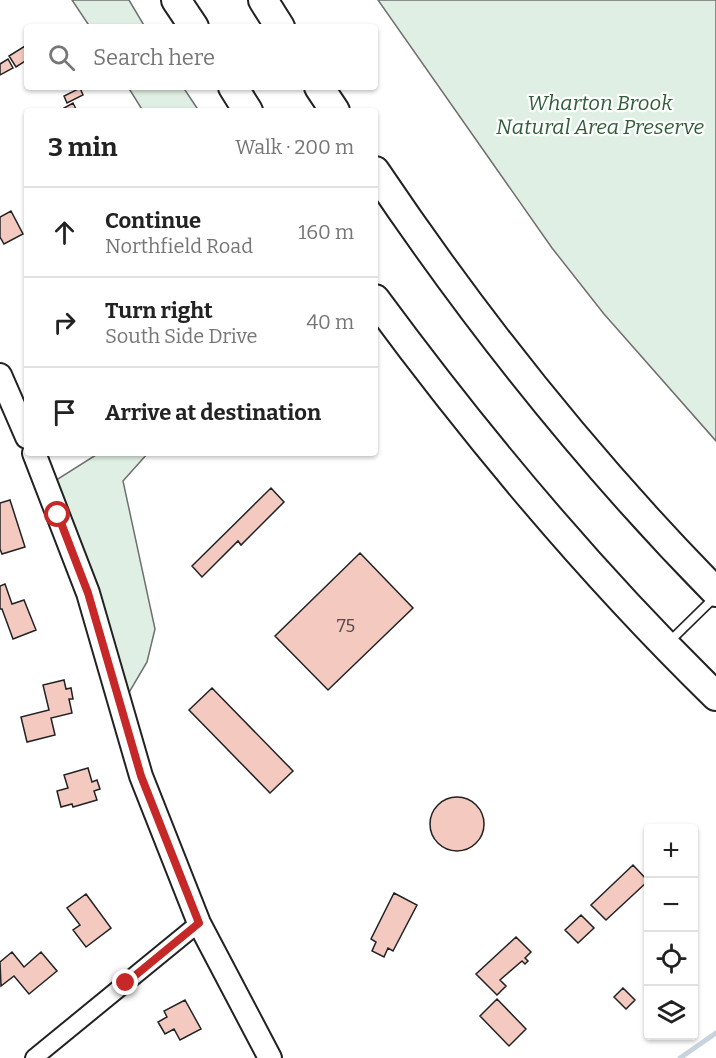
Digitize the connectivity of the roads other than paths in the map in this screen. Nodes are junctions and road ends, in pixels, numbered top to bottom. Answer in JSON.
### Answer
{"nodes":[{"id":1,"x":177,"y":0,"type":"edge"},
{"id":2,"x":263,"y":0,"type":"edge"},
{"id":3,"x":192,"y":24,"type":"edge"},
{"id":4,"x":278,"y":24,"type":"edge"},
{"id":5,"x":234,"y":90,"type":"edge"},
{"id":6,"x":321,"y":90,"type":"edge"},
{"id":7,"x":246,"y":108,"type":"edge"},
{"id":8,"x":333,"y":108,"type":"edge"},
{"id":9,"x":378,"y":175,"type":"edge"},
{"id":10,"x":378,"y":303,"type":"edge"},
{"id":11,"x":0,"y":375,"type":"edge"},
{"id":12,"x":24,"y":430,"type":"edge"},
{"id":13,"x":35,"y":456,"type":"edge"},
{"id":14,"x":716,"y":594,"type":"edge"},
{"id":15,"x":665,"y":645,"type":"junction"},
{"id":16,"x":716,"y":696,"type":"edge"},
{"id":17,"x":199,"y":923,"type":"junction"},
{"id":18,"x":34,"y":1058,"type":"edge"},
{"id":19,"x":270,"y":1058,"type":"edge"}],
"edges":[{"from":1,"to":3,"type":"highway"},
{"from":2,"to":4,"type":"highway"},
{"from":5,"to":7,"type":"highway"},
{"from":6,"to":8,"type":"highway"},
{"from":9,"to":14,"type":"highway"},
{"from":10,"to":15,"type":"highway"},
{"from":11,"to":12,"type":"street"},
{"from":13,"to":17,"type":"street"},
{"from":14,"to":15,"type":"lane"},
{"from":15,"to":16,"type":"highway"},
{"from":17,"to":18,"type":"street"},
{"from":17,"to":19,"type":"street"}]}
